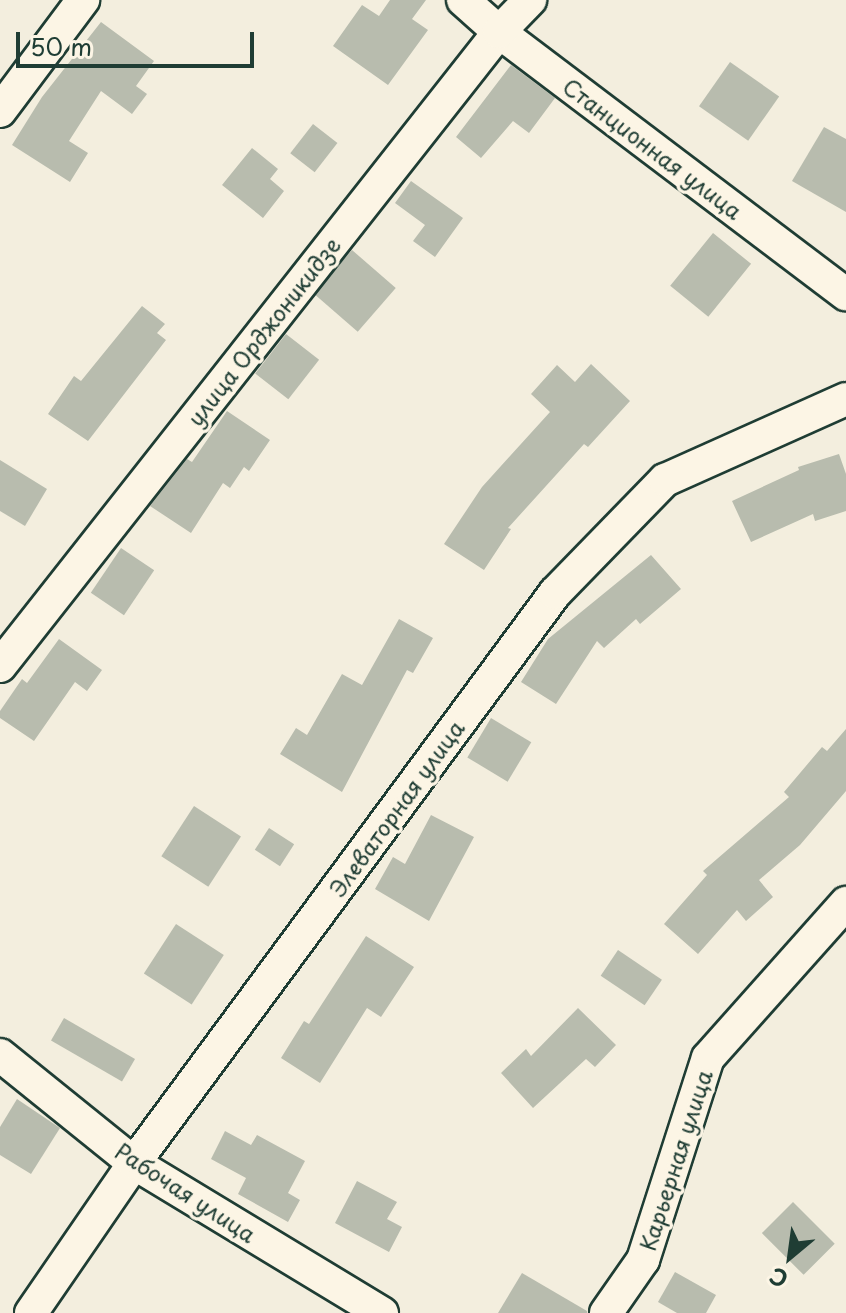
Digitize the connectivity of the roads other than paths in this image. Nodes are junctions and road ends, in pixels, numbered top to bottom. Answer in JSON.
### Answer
{"nodes":[{"id":1,"x":83,"y":0,"type":"edge"},
{"id":2,"x":463,"y":0,"type":"edge"},
{"id":3,"x":530,"y":0,"type":"edge"},
{"id":4,"x":499,"y":32,"type":"junction"},
{"id":5,"x":0,"y":111,"type":"edge"},
{"id":6,"x":846,"y":294,"type":"edge"},
{"id":7,"x":846,"y":399,"type":"edge"},
{"id":8,"x":0,"y":666,"type":"edge"},
{"id":9,"x":846,"y":903,"type":"edge"},
{"id":10,"x":0,"y":1055,"type":"edge"},
{"id":11,"x":134,"y":1163,"type":"junction"},
{"id":12,"x":31,"y":1313,"type":"edge"},
{"id":13,"x":382,"y":1313,"type":"edge"},
{"id":14,"x":606,"y":1313,"type":"edge"}],
"edges":[{"from":1,"to":5,"type":"street"},
{"from":2,"to":4,"type":"street","name":"Станционная улица"},
{"from":3,"to":4,"type":"street","name":"улица Орджоникидзе"},
{"from":4,"to":6,"type":"street","name":"Станционная улица"},
{"from":4,"to":8,"type":"street","name":"улица Орджоникидзе"},
{"from":7,"to":11,"type":"street","name":"Элеваторная улица"},
{"from":9,"to":14,"type":"street","name":"Карьерная улица"},
{"from":10,"to":11,"type":"street","name":"Рабочая улица"},
{"from":11,"to":12,"type":"street","name":"Элеваторная улица"},
{"from":11,"to":13,"type":"street","name":"Рабочая улица"}]}
